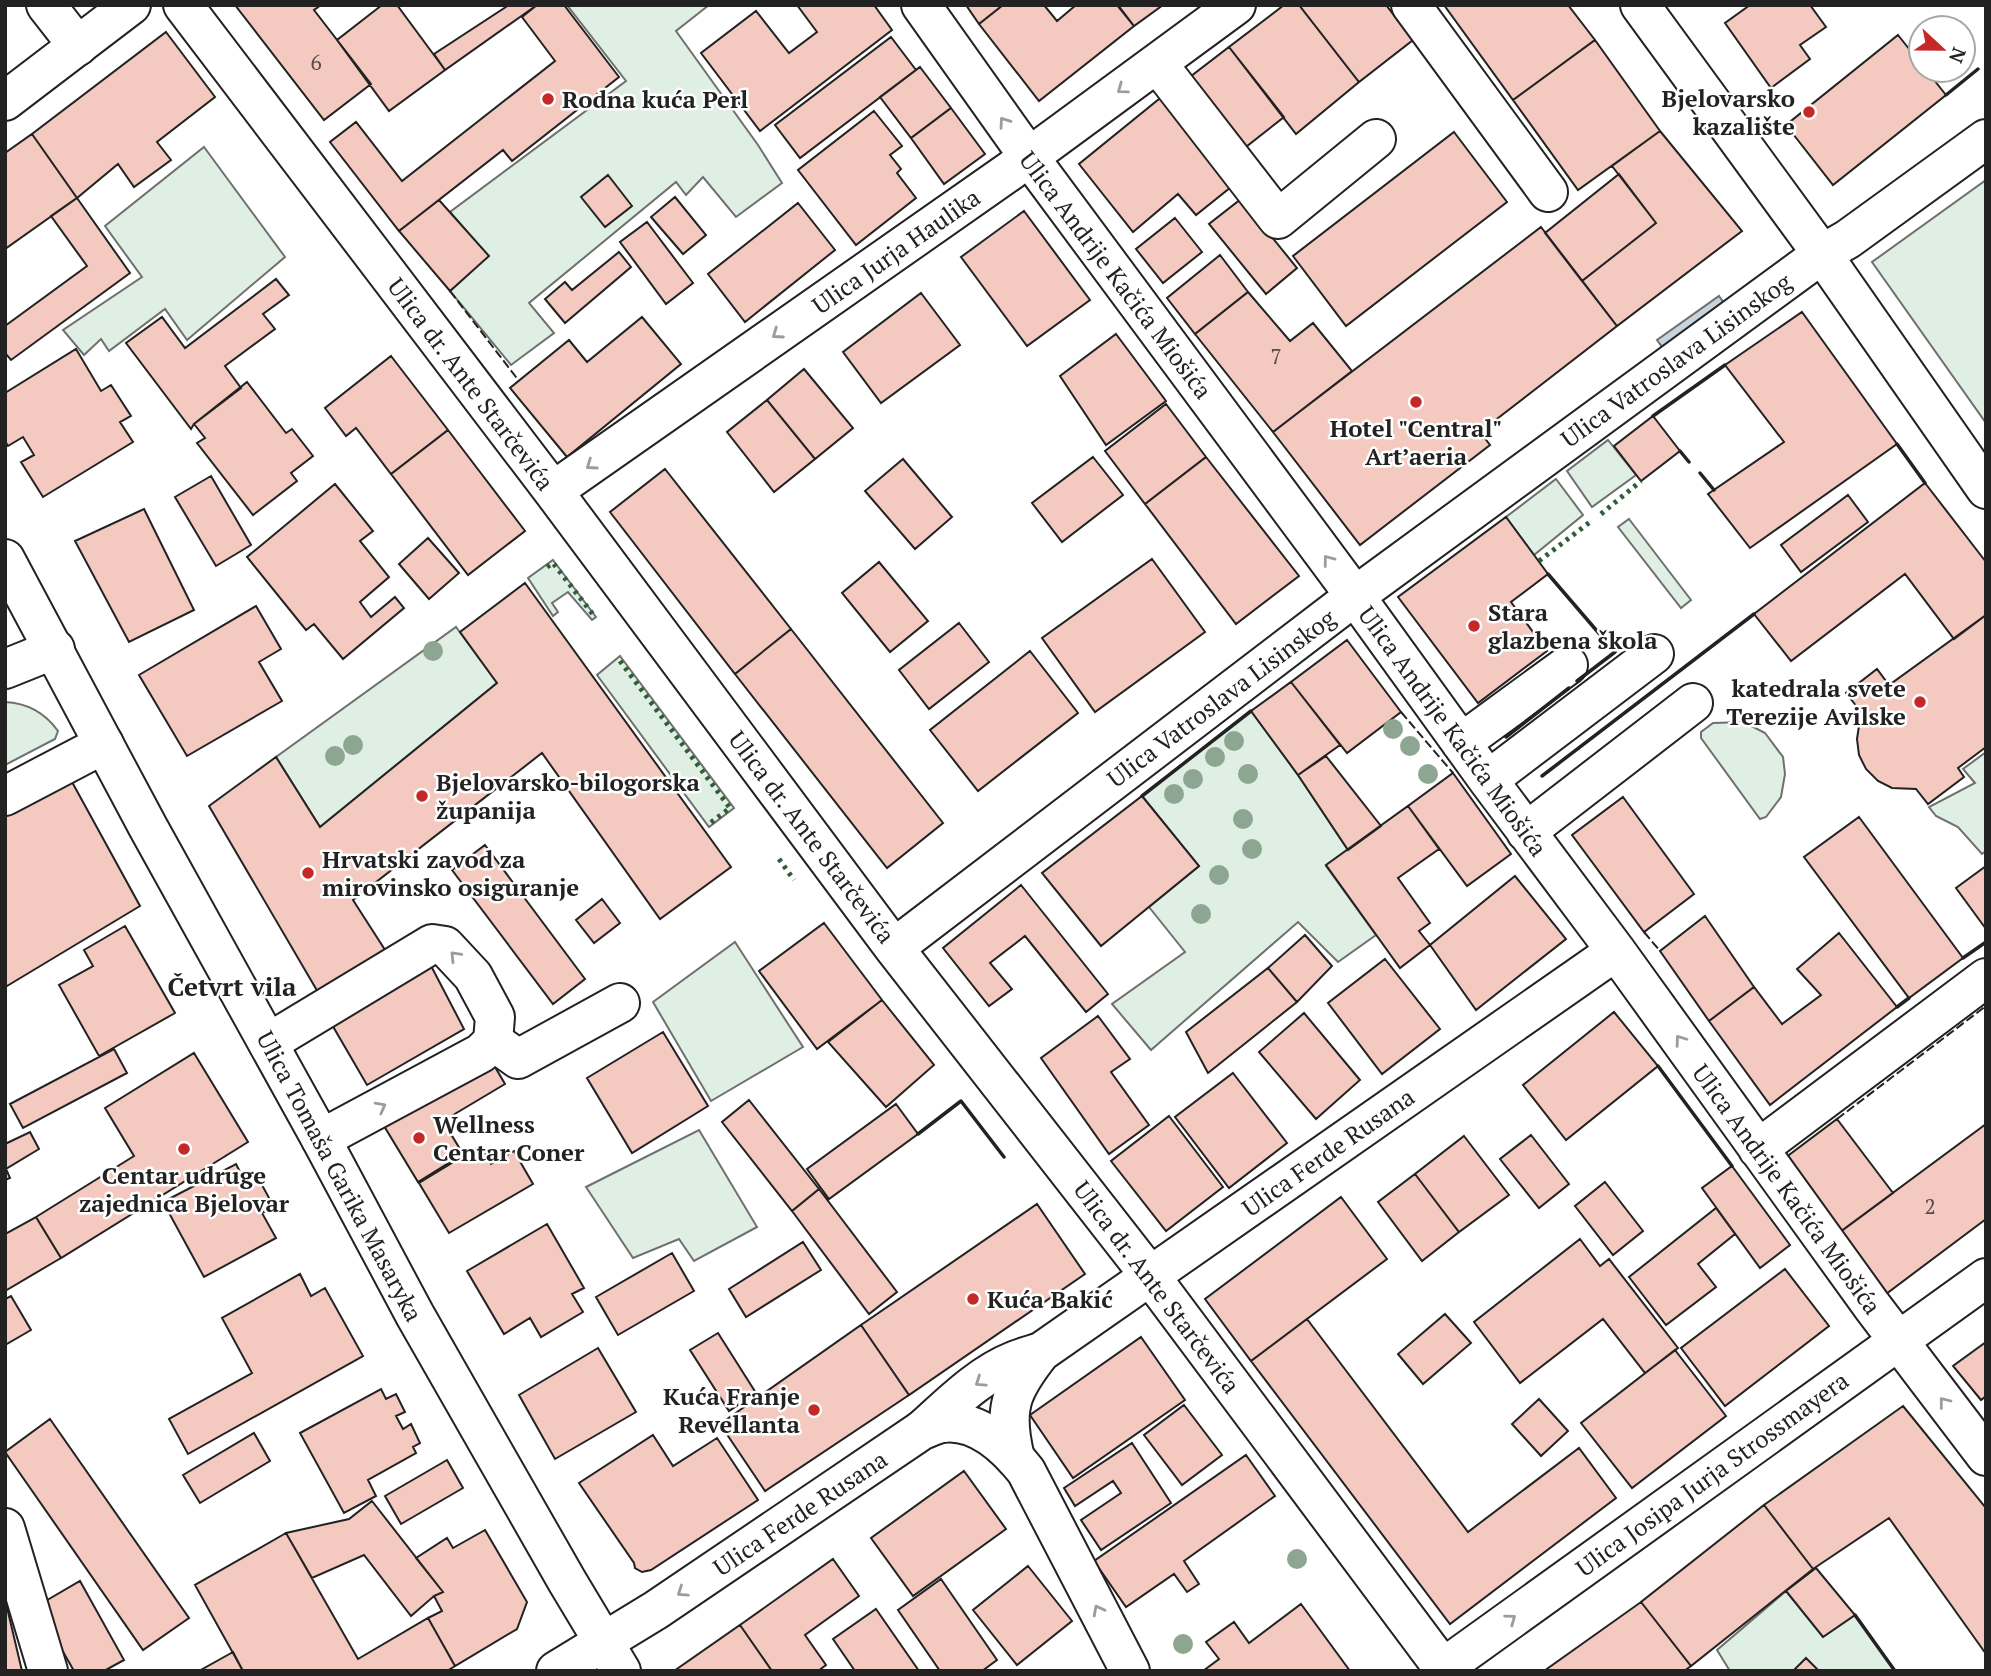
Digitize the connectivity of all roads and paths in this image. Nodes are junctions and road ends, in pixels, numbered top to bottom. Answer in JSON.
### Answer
{"nodes":[{"id":1,"x":46,"y":5,"type":"edge"},
{"id":2,"x":131,"y":5,"type":"edge"},
{"id":3,"x":183,"y":5,"type":"edge"},
{"id":4,"x":921,"y":5,"type":"edge"},
{"id":5,"x":1236,"y":5,"type":"edge"},
{"id":6,"x":1411,"y":5,"type":"edge"},
{"id":7,"x":1640,"y":5,"type":"edge"},
{"id":8,"x":78,"y":46,"type":"junction"},
{"id":9,"x":1157,"y":63,"type":"junction"},
{"id":10,"x":5,"y":101,"type":"edge"},
{"id":11,"x":1376,"y":139,"type":"dead end"},
{"id":12,"x":1986,"y":139,"type":"edge"},
{"id":13,"x":1029,"y":157,"type":"junction"},
{"id":14,"x":1548,"y":192,"type":"dead end"},
{"id":15,"x":1822,"y":254,"type":"junction"},
{"id":16,"x":1986,"y":489,"type":"edge"},
{"id":17,"x":554,"y":491,"type":"junction"},
{"id":18,"x":5,"y":559,"type":"edge"},
{"id":19,"x":1355,"y":596,"type":"junction"},
{"id":20,"x":55,"y":649,"type":"junction"},
{"id":21,"x":1654,"y":654,"type":"dead end"},
{"id":22,"x":1568,"y":665,"type":"dead end"},
{"id":23,"x":5,"y":668,"type":"edge"},
{"id":24,"x":1693,"y":703,"type":"dead end"},
{"id":25,"x":1461,"y":743,"type":"junction"},
{"id":26,"x":104,"y":744,"type":"junction"},
{"id":27,"x":1488,"y":780,"type":"junction"},
{"id":28,"x":5,"y":796,"type":"edge"},
{"id":29,"x":1526,"y":832,"type":"junction"},
{"id":30,"x":894,"y":948,"type":"junction"},
{"id":31,"x":1616,"y":951,"type":"junction"},
{"id":32,"x":1986,"y":978,"type":"edge"},
{"id":33,"x":620,"y":1003,"type":"dead end"},
{"id":34,"x":492,"y":1041,"type":"junction"},
{"id":35,"x":268,"y":1043,"type":"junction"},
{"id":36,"x":321,"y":1139,"type":"junction"},
{"id":37,"x":1758,"y":1149,"type":"junction"},
{"id":38,"x":1150,"y":1277,"type":"junction"},
{"id":39,"x":1986,"y":1278,"type":"edge"},
{"id":40,"x":1898,"y":1342,"type":"junction"},
{"id":41,"x":1041,"y":1352,"type":"junction"},
{"id":42,"x":922,"y":1430,"type":"junction"},
{"id":43,"x":1986,"y":1456,"type":"edge"},
{"id":44,"x":1015,"y":1458,"type":"junction"},
{"id":45,"x":5,"y":1528,"type":"edge"},
{"id":46,"x":613,"y":1656,"type":"edge"},
{"id":47,"x":1451,"y":1667,"type":"edge"},
{"id":48,"x":48,"y":1671,"type":"edge"},
{"id":49,"x":556,"y":1671,"type":"edge"},
{"id":50,"x":1130,"y":1671,"type":"edge"}],
"edges":[{"from":1,"to":8,"type":"street"},
{"from":2,"to":8,"type":"street"},
{"from":3,"to":17,"type":"street","name":"Ulica dr. Ante Starčevića"},
{"from":13,"to":4,"type":"street","name":"Ulica Andrije Kačića Miošića","one_way":true},
{"from":5,"to":9,"type":"street","name":"Ulica Jurja Haulika"},
{"from":6,"to":14,"type":"street"},
{"from":7,"to":15,"type":"street"},
{"from":8,"to":10,"type":"street"},
{"from":9,"to":11,"type":"street"},
{"from":9,"to":13,"type":"street","name":"Ulica Jurja Haulika","one_way":true},
{"from":12,"to":15,"type":"street","name":"Ulica Vatroslava Lisinskog"},
{"from":13,"to":17,"type":"street","name":"Ulica Jurja Haulika","one_way":true},
{"from":19,"to":13,"type":"street","name":"Ulica Andrije Kačića Miošića","one_way":true},
{"from":15,"to":16,"type":"street"},
{"from":15,"to":19,"type":"street","name":"Ulica Vatroslava Lisinskog"},
{"from":17,"to":30,"type":"street","name":"Ulica dr. Ante Starčevića"},
{"from":18,"to":20,"type":"street","name":"Ulica Tomaša Garika Masaryka"},
{"from":19,"to":25,"type":"street","name":"Ulica Andrije Kačića Miošića"},
{"from":19,"to":30,"type":"street","name":"Ulica Vatroslava Lisinskog"},
{"from":20,"to":23,"type":"street"},
{"from":20,"to":26,"type":"street","name":"Ulica Tomaša Garika Masaryka"},
{"from":21,"to":27,"type":"street"},
{"from":22,"to":25,"type":"street"},
{"from":24,"to":29,"type":"street"},
{"from":25,"to":27,"type":"street","name":"Ulica Andrije Kačića Miošića"},
{"from":26,"to":28,"type":"street"},
{"from":26,"to":35,"type":"street","name":"Ulica Tomaša Garika Masaryka"},
{"from":27,"to":29,"type":"street","name":"Ulica Andrije Kačića Miošića"},
{"from":29,"to":31,"type":"street","name":"Ulica Andrije Kačića Miošića"},
{"from":30,"to":38,"type":"street","name":"Ulica dr. Ante Starčevića"},
{"from":37,"to":31,"type":"street","name":"Ulica Andrije Kačića Miošića","one_way":true},
{"from":31,"to":38,"type":"street","name":"Ulica Ferde Rusana"},
{"from":32,"to":37,"type":"street"},
{"from":33,"to":34,"type":"street"},
{"from":34,"to":35,"type":"street","one_way":true},
{"from":36,"to":34,"type":"street","one_way":true},
{"from":35,"to":36,"type":"street","name":"Ulica Tomaša Garika Masaryka"},
{"from":36,"to":46,"type":"street","name":"Ulica Tomaša Garika Masaryka"},
{"from":37,"to":40,"type":"street","name":"Ulica Andrije Kačića Miošića"},
{"from":38,"to":41,"type":"street","name":"Ulica Ferde Rusana"},
{"from":38,"to":47,"type":"street","name":"Ulica dr. Ante Starčevića"},
{"from":39,"to":40,"type":"street","name":"Ulica Josipa Jurja Strossmayera"},
{"from":43,"to":40,"type":"street","name":"Ulica Andrije Kačića Miošića","one_way":true},
{"from":47,"to":40,"type":"street","name":"Ulica Josipa Jurja Strossmayera","one_way":true},
{"from":41,"to":42,"type":"street","name":"Ulica Ferde Rusana","one_way":true},
{"from":41,"to":44,"type":"street","name":"Ulica Ferde Rusana"},
{"from":42,"to":44,"type":"street"},
{"from":42,"to":46,"type":"street","name":"Ulica Ferde Rusana","one_way":true},
{"from":50,"to":44,"type":"street","one_way":true},
{"from":45,"to":48,"type":"street"},
{"from":46,"to":49,"type":"street","name":"Ulica Ferde Rusana"}]}
